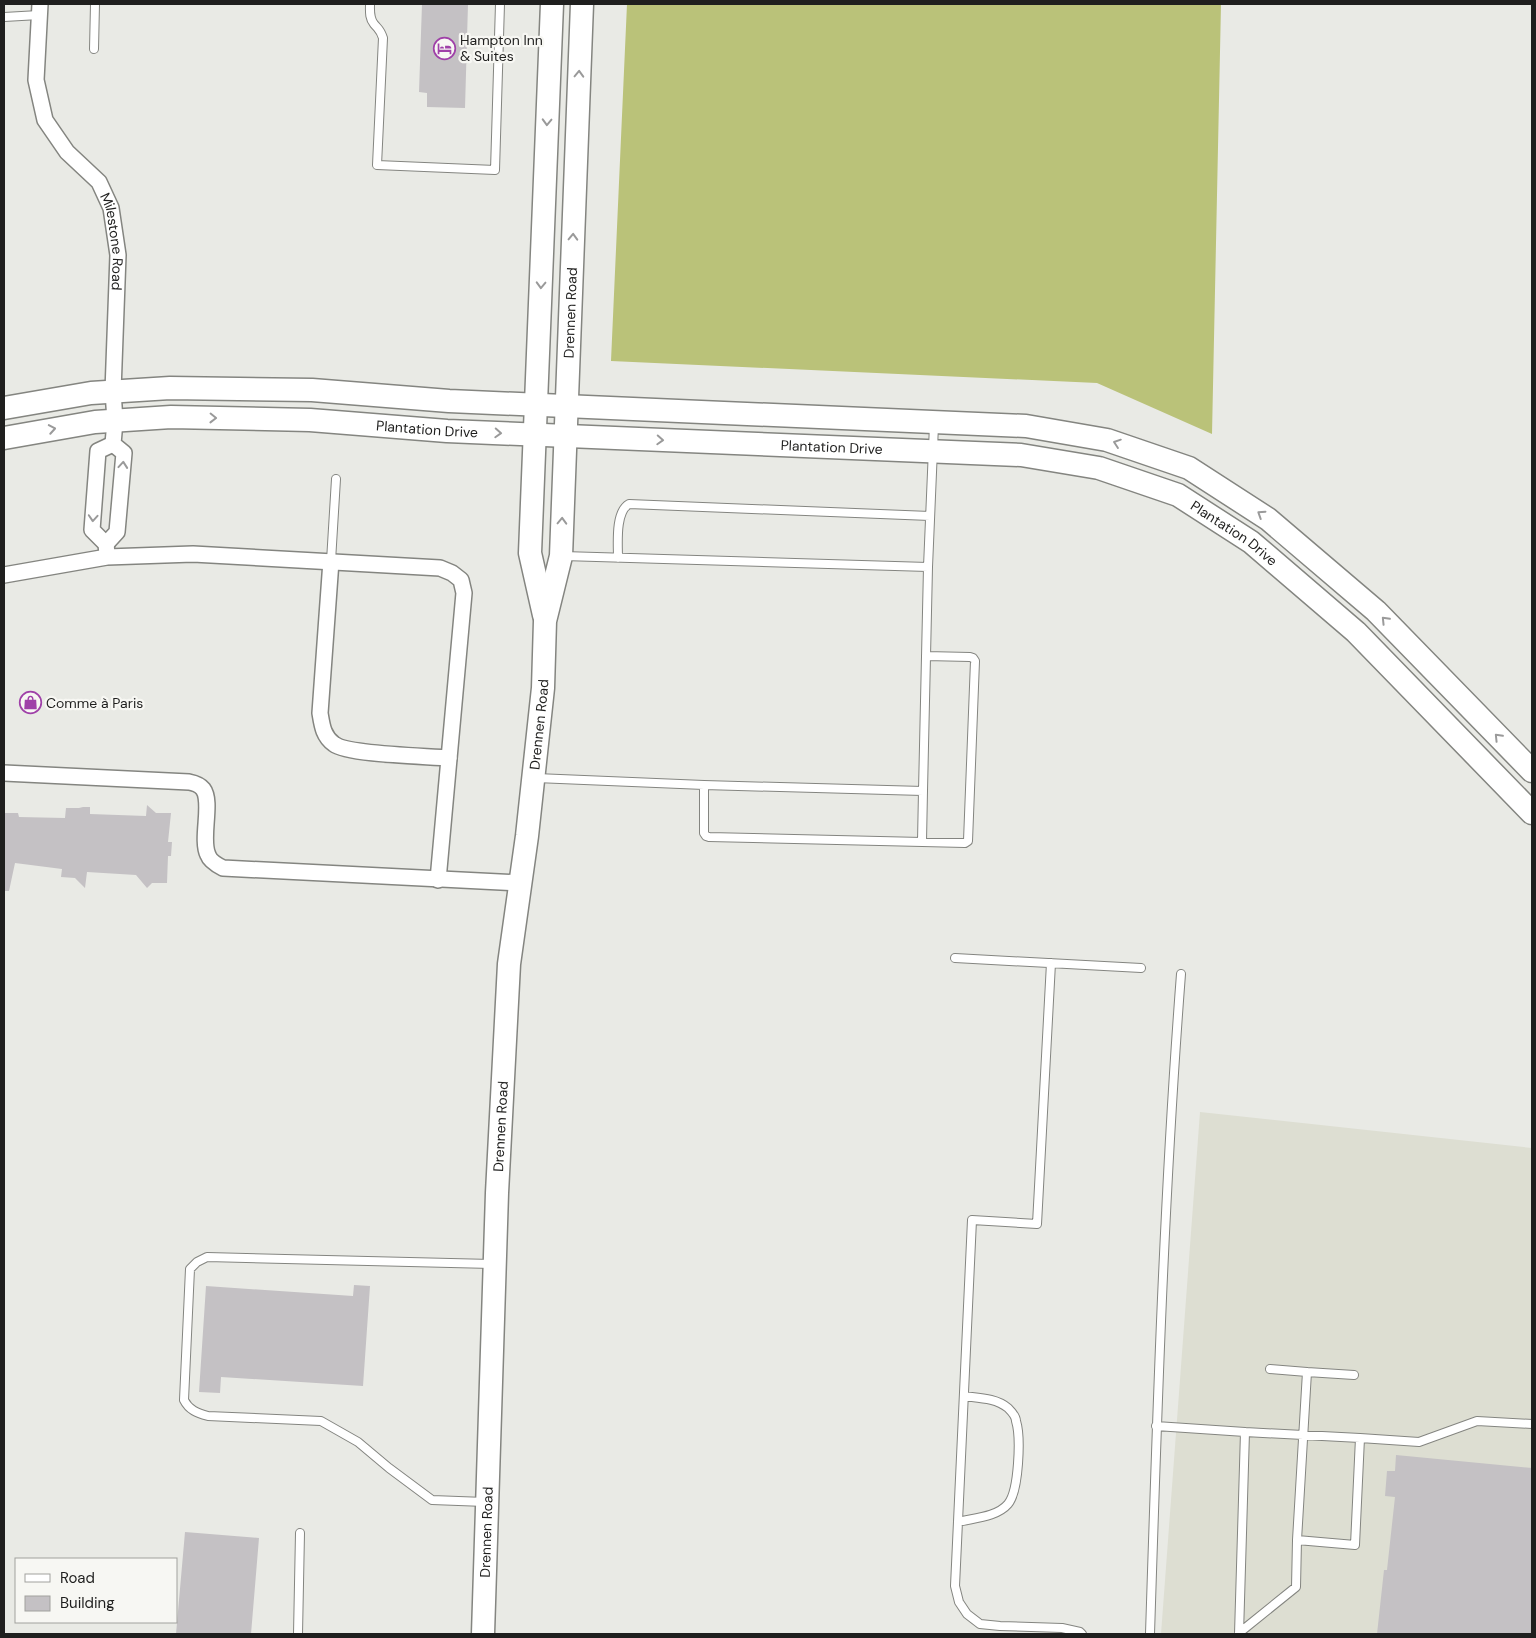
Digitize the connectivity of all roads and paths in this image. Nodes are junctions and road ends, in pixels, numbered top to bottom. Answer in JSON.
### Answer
{"nodes":[{"id":1,"x":95,"y":4,"type":"edge"},
{"id":2,"x":370,"y":4,"type":"edge"},
{"id":3,"x":500,"y":4,"type":"edge"},
{"id":4,"x":552,"y":4,"type":"edge"},
{"id":5,"x":582,"y":4,"type":"edge"},
{"id":6,"x":39,"y":10,"type":"edge"},
{"id":7,"x":4,"y":17,"type":"edge"},
{"id":8,"x":94,"y":49,"type":"dead end"},
{"id":9,"x":113,"y":392,"type":"junction"},
{"id":10,"x":536,"y":405,"type":"junction"},
{"id":11,"x":566,"y":407,"type":"junction"},
{"id":12,"x":4,"y":408,"type":"edge"},
{"id":13,"x":115,"y":421,"type":"junction"},
{"id":14,"x":934,"y":423,"type":"junction"},
{"id":15,"x":535,"y":435,"type":"junction"},
{"id":16,"x":565,"y":436,"type":"junction"},
{"id":17,"x":4,"y":438,"type":"edge"},
{"id":18,"x":113,"y":444,"type":"junction"},
{"id":19,"x":932,"y":450,"type":"junction"},
{"id":20,"x":336,"y":479,"type":"dead end"},
{"id":21,"x":1208,"y":480,"type":"junction"},
{"id":22,"x":94,"y":494,"type":"junction"},
{"id":23,"x":120,"y":495,"type":"junction"},
{"id":24,"x":1196,"y":507,"type":"junction"},
{"id":25,"x":930,"y":516,"type":"junction"},
{"id":26,"x":106,"y":551,"type":"junction"},
{"id":27,"x":561,"y":556,"type":"junction"},
{"id":28,"x":618,"y":558,"type":"junction"},
{"id":29,"x":331,"y":561,"type":"junction"},
{"id":30,"x":928,"y":568,"type":"junction"},
{"id":31,"x":4,"y":575,"type":"edge"},
{"id":32,"x":545,"y":621,"type":"junction"},
{"id":33,"x":926,"y":656,"type":"junction"},
{"id":34,"x":450,"y":758,"type":"junction"},
{"id":35,"x":1532,"y":771,"type":"edge"},
{"id":36,"x":4,"y":772,"type":"edge"},
{"id":37,"x":534,"y":778,"type":"junction"},
{"id":38,"x":704,"y":785,"type":"junction"},
{"id":39,"x":923,"y":791,"type":"junction"},
{"id":40,"x":1532,"y":813,"type":"edge"},
{"id":41,"x":922,"y":841,"type":"junction"},
{"id":42,"x":438,"y":880,"type":"junction"},
{"id":43,"x":521,"y":883,"type":"junction"},
{"id":44,"x":955,"y":958,"type":"dead end"},
{"id":45,"x":1051,"y":963,"type":"junction"},
{"id":46,"x":1141,"y":968,"type":"dead end"},
{"id":47,"x":1181,"y":974,"type":"dead end"},
{"id":48,"x":494,"y":1264,"type":"junction"},
{"id":49,"x":1270,"y":1369,"type":"dead end"},
{"id":50,"x":1307,"y":1372,"type":"junction"},
{"id":51,"x":1354,"y":1375,"type":"dead end"},
{"id":52,"x":964,"y":1396,"type":"junction"},
{"id":53,"x":1532,"y":1424,"type":"edge"},
{"id":54,"x":1156,"y":1426,"type":"junction"},
{"id":55,"x":1245,"y":1432,"type":"junction"},
{"id":56,"x":1304,"y":1434,"type":"junction"},
{"id":57,"x":1360,"y":1438,"type":"junction"},
{"id":58,"x":487,"y":1502,"type":"junction"},
{"id":59,"x":958,"y":1522,"type":"junction"},
{"id":60,"x":300,"y":1534,"type":"dead end"},
{"id":61,"x":1297,"y":1540,"type":"junction"},
{"id":62,"x":1239,"y":1633,"type":"edge"},
{"id":63,"x":298,"y":1634,"type":"edge"},
{"id":64,"x":483,"y":1634,"type":"edge"},
{"id":65,"x":1082,"y":1634,"type":"edge"},
{"id":66,"x":1150,"y":1634,"type":"edge"}],
"edges":[{"from":1,"to":8,"type":"lane"},
{"from":2,"to":3,"type":"lane"},
{"from":4,"to":10,"type":"street","name":"Drennen Road","one_way":true},
{"from":11,"to":5,"type":"street","name":"Drennen Road","one_way":true},
{"from":6,"to":7,"type":"lane"},
{"from":6,"to":9,"type":"street","name":"Milestone Road"},
{"from":9,"to":10,"type":"street","name":"Plantation Drive"},
{"from":9,"to":12,"type":"street","name":"Plantation Drive"},
{"from":9,"to":13,"type":"street","name":"Milestone Road"},
{"from":10,"to":11,"type":"street","name":"Plantation Drive"},
{"from":10,"to":15,"type":"street","name":"Drennen Road"},
{"from":11,"to":14,"type":"street","name":"Plantation Drive"},
{"from":11,"to":16,"type":"street","name":"Drennen Road"},
{"from":13,"to":15,"type":"street","name":"Plantation Drive","one_way":true},
{"from":17,"to":13,"type":"street","name":"Plantation Drive","one_way":true},
{"from":13,"to":18,"type":"street","name":"Milestone Road"},
{"from":14,"to":19,"type":"lane"},
{"from":21,"to":14,"type":"street","name":"Plantation Drive","one_way":true},
{"from":15,"to":16,"type":"street","name":"Plantation Drive"},
{"from":15,"to":32,"type":"street","name":"Drennen Road"},
{"from":16,"to":19,"type":"street","name":"Plantation Drive","one_way":true},
{"from":27,"to":16,"type":"street","name":"Drennen Road","one_way":true},
{"from":18,"to":22,"type":"street"},
{"from":23,"to":18,"type":"street","one_way":true},
{"from":19,"to":24,"type":"street","name":"Plantation Drive"},
{"from":19,"to":25,"type":"lane"},
{"from":20,"to":29,"type":"lane"},
{"from":21,"to":24,"type":"street"},
{"from":35,"to":21,"type":"street","name":"Plantation Drive","one_way":true},
{"from":22,"to":23,"type":"street"},
{"from":22,"to":26,"type":"street","one_way":true},
{"from":23,"to":26,"type":"street"},
{"from":24,"to":40,"type":"street","name":"Plantation Drive"},
{"from":25,"to":28,"type":"lane"},
{"from":25,"to":30,"type":"lane"},
{"from":26,"to":29,"type":"street"},
{"from":26,"to":31,"type":"street"},
{"from":27,"to":28,"type":"lane"},
{"from":27,"to":32,"type":"street","name":"Drennen Road"},
{"from":28,"to":30,"type":"lane"},
{"from":29,"to":34,"type":"street"},
{"from":29,"to":34,"type":"street"},
{"from":30,"to":33,"type":"lane"},
{"from":32,"to":37,"type":"street","name":"Drennen Road"},
{"from":33,"to":39,"type":"lane"},
{"from":33,"to":41,"type":"lane"},
{"from":34,"to":42,"type":"street"},
{"from":36,"to":42,"type":"street"},
{"from":37,"to":38,"type":"lane"},
{"from":37,"to":43,"type":"street","name":"Drennen Road"},
{"from":38,"to":39,"type":"lane"},
{"from":38,"to":41,"type":"lane"},
{"from":39,"to":41,"type":"lane"},
{"from":42,"to":43,"type":"street"},
{"from":43,"to":48,"type":"street","name":"Drennen Road"},
{"from":44,"to":45,"type":"lane"},
{"from":45,"to":46,"type":"lane"},
{"from":45,"to":52,"type":"lane"},
{"from":47,"to":54,"type":"lane"},
{"from":48,"to":58,"type":"street","name":"Drennen Road"},
{"from":48,"to":58,"type":"lane"},
{"from":49,"to":50,"type":"lane"},
{"from":50,"to":51,"type":"lane"},
{"from":50,"to":56,"type":"lane"},
{"from":52,"to":59,"type":"lane"},
{"from":52,"to":59,"type":"lane"},
{"from":53,"to":57,"type":"lane"},
{"from":54,"to":55,"type":"lane"},
{"from":54,"to":66,"type":"lane"},
{"from":55,"to":56,"type":"lane"},
{"from":55,"to":62,"type":"lane"},
{"from":56,"to":57,"type":"lane"},
{"from":56,"to":61,"type":"lane"},
{"from":57,"to":61,"type":"lane"},
{"from":58,"to":64,"type":"street","name":"Drennen Road"},
{"from":59,"to":65,"type":"lane"},
{"from":60,"to":63,"type":"lane"},
{"from":61,"to":62,"type":"lane"}]}
